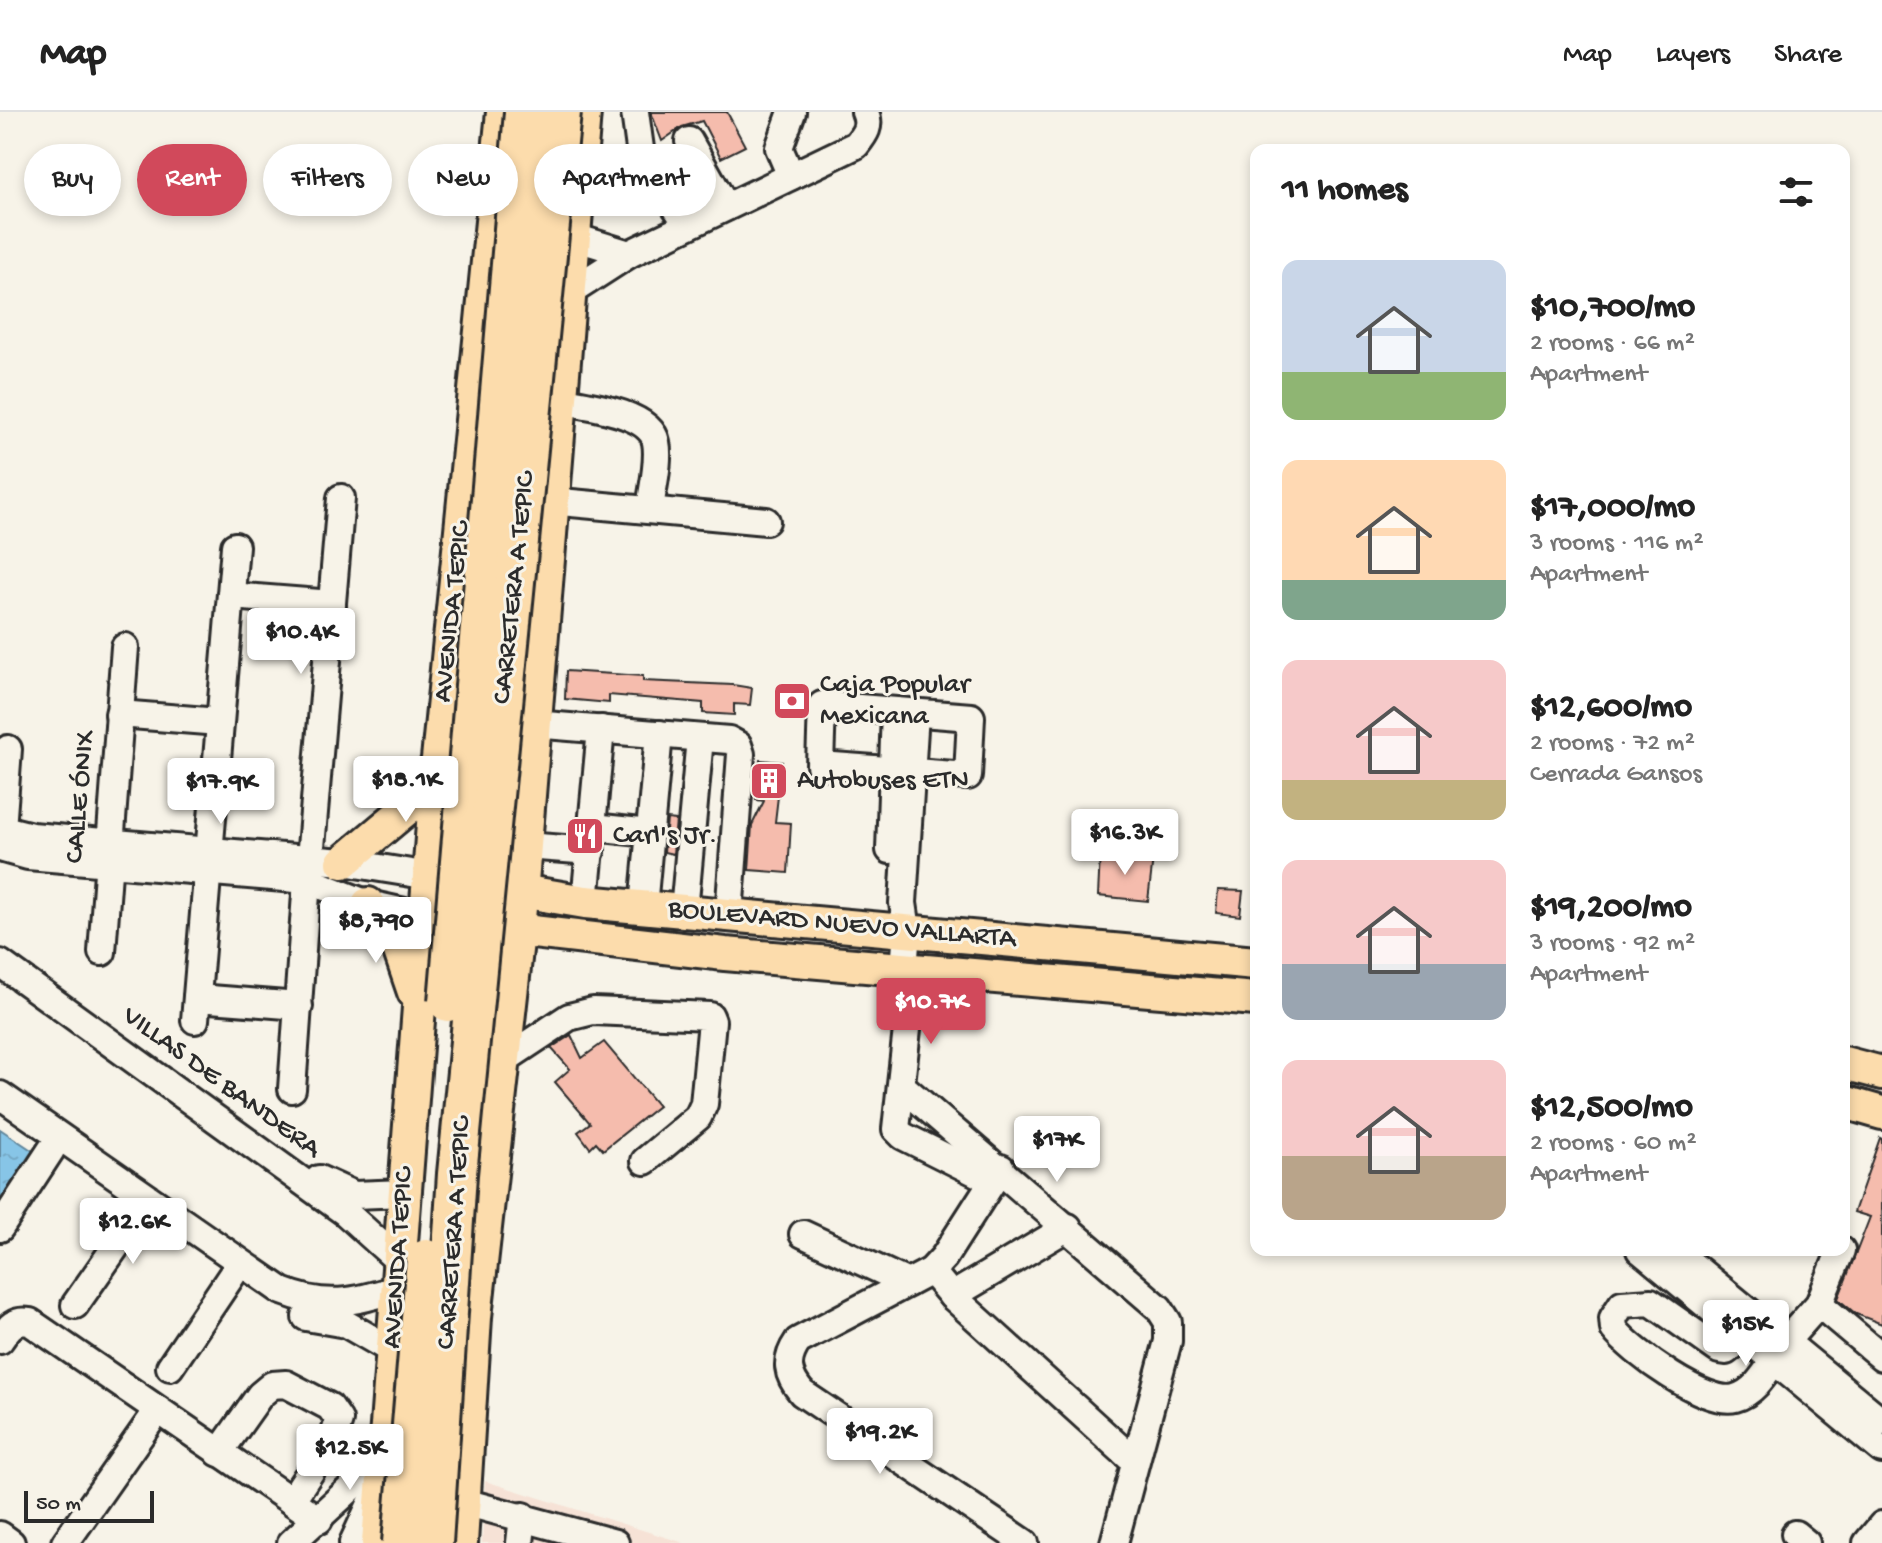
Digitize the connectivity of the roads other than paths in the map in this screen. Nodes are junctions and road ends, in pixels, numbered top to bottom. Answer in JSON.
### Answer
{"nodes":[{"id":1,"x":503,"y":112,"type":"edge"},
{"id":2,"x":524,"y":112,"type":"edge"},
{"id":3,"x":561,"y":112,"type":"edge"},
{"id":4,"x":584,"y":112,"type":"edge"},
{"id":5,"x":635,"y":112,"type":"edge"},
{"id":6,"x":792,"y":112,"type":"edge"},
{"id":7,"x":865,"y":112,"type":"edge"},
{"id":8,"x":689,"y":141,"type":"dead end"},
{"id":9,"x":791,"y":176,"type":"junction"},
{"id":10,"x":726,"y":207,"type":"junction"},
{"id":11,"x":688,"y":225,"type":"junction"},
{"id":12,"x":574,"y":237,"type":"junction"},
{"id":13,"x":629,"y":254,"type":"junction"},
{"id":14,"x":567,"y":294,"type":"junction"},
{"id":15,"x":558,"y":400,"type":"junction"},
{"id":16,"x":341,"y":498,"type":"dead end"},
{"id":17,"x":550,"y":501,"type":"junction"},
{"id":18,"x":650,"y":510,"type":"junction"},
{"id":19,"x":766,"y":521,"type":"dead end"},
{"id":20,"x":235,"y":546,"type":"dead end"},
{"id":21,"x":231,"y":596,"type":"junction"},
{"id":22,"x":332,"y":604,"type":"junction"},
{"id":23,"x":125,"y":647,"type":"dead end"},
{"id":24,"x":905,"y":712,"type":"junction"},
{"id":25,"x":119,"y":714,"type":"junction"},
{"id":26,"x":219,"y":722,"type":"junction"},
{"id":27,"x":533,"y":724,"type":"junction"},
{"id":28,"x":601,"y":729,"type":"junction"},
{"id":29,"x":659,"y":734,"type":"junction"},
{"id":30,"x":700,"y":738,"type":"junction"},
{"id":31,"x":8,"y":749,"type":"dead end"},
{"id":32,"x":438,"y":759,"type":"junction"},
{"id":33,"x":903,"y":770,"type":"junction"},
{"id":34,"x":650,"y":833,"type":"junction"},
{"id":35,"x":1,"y":835,"type":"edge"},
{"id":36,"x":592,"y":839,"type":"junction"},
{"id":37,"x":524,"y":850,"type":"junction"},
{"id":38,"x":108,"y":854,"type":"junction"},
{"id":39,"x":207,"y":861,"type":"junction"},
{"id":40,"x":343,"y":862,"type":"junction"},
{"id":41,"x":308,"y":869,"type":"junction"},
{"id":42,"x":430,"y":876,"type":"junction"},
{"id":43,"x":521,"y":891,"type":"junction"},
{"id":44,"x":581,"y":901,"type":"junction"},
{"id":45,"x":368,"y":904,"type":"junction"},
{"id":46,"x":643,"y":907,"type":"junction"},
{"id":47,"x":684,"y":911,"type":"junction"},
{"id":48,"x":729,"y":915,"type":"junction"},
{"id":49,"x":427,"y":917,"type":"junction"},
{"id":50,"x":905,"y":917,"type":"junction"},
{"id":51,"x":518,"y":932,"type":"junction"},
{"id":52,"x":0,"y":945,"type":"edge"},
{"id":53,"x":102,"y":952,"type":"dead end"},
{"id":54,"x":1250,"y":962,"type":"edge"},
{"id":55,"x":0,"y":963,"type":"edge"},
{"id":56,"x":904,"y":970,"type":"junction"},
{"id":57,"x":1250,"y":999,"type":"edge"},
{"id":58,"x":299,"y":1006,"type":"junction"},
{"id":59,"x":418,"y":1009,"type":"junction"},
{"id":60,"x":82,"y":1013,"type":"junction"},
{"id":61,"x":504,"y":1060,"type":"junction"},
{"id":62,"x":1850,"y":1065,"type":"edge"},
{"id":63,"x":1882,"y":1073,"type":"edge"},
{"id":64,"x":902,"y":1086,"type":"junction"},
{"id":65,"x":292,"y":1089,"type":"dead end"},
{"id":66,"x":1,"y":1104,"type":"edge"},
{"id":67,"x":1850,"y":1104,"type":"edge"},
{"id":68,"x":1882,"y":1113,"type":"edge"},
{"id":69,"x":51,"y":1150,"type":"junction"},
{"id":70,"x":645,"y":1161,"type":"dead end"},
{"id":71,"x":997,"y":1174,"type":"junction"},
{"id":72,"x":404,"y":1193,"type":"junction"},
{"id":73,"x":350,"y":1204,"type":"junction"},
{"id":74,"x":144,"y":1205,"type":"junction"},
{"id":75,"x":1068,"y":1227,"type":"junction"},
{"id":76,"x":0,"y":1228,"type":"edge"},
{"id":77,"x":803,"y":1234,"type":"dead end"},
{"id":78,"x":1647,"y":1256,"type":"edge"},
{"id":79,"x":1680,"y":1256,"type":"edge"},
{"id":80,"x":1838,"y":1256,"type":"edge"},
{"id":81,"x":236,"y":1270,"type":"junction"},
{"id":82,"x":398,"y":1275,"type":"junction"},
{"id":83,"x":920,"y":1277,"type":"junction"},
{"id":84,"x":952,"y":1296,"type":"junction"},
{"id":85,"x":1819,"y":1304,"type":"junction"},
{"id":86,"x":75,"y":1305,"type":"dead end"},
{"id":87,"x":333,"y":1312,"type":"junction"},
{"id":88,"x":1745,"y":1336,"type":"junction"},
{"id":89,"x":0,"y":1340,"type":"edge"},
{"id":90,"x":393,"y":1351,"type":"junction"},
{"id":91,"x":1778,"y":1353,"type":"junction"},
{"id":92,"x":1882,"y":1357,"type":"edge"},
{"id":93,"x":170,"y":1367,"type":"dead end"},
{"id":94,"x":158,"y":1410,"type":"junction"},
{"id":95,"x":1882,"y":1421,"type":"edge"},
{"id":96,"x":386,"y":1448,"type":"junction"},
{"id":97,"x":1882,"y":1450,"type":"edge"},
{"id":98,"x":219,"y":1453,"type":"junction"},
{"id":99,"x":1135,"y":1462,"type":"junction"},
{"id":100,"x":291,"y":1501,"type":"junction"},
{"id":101,"x":464,"y":1502,"type":"junction"},
{"id":102,"x":523,"y":1516,"type":"junction"},
{"id":103,"x":319,"y":1520,"type":"junction"},
{"id":104,"x":1882,"y":1525,"type":"edge"},
{"id":105,"x":0,"y":1535,"type":"edge"},
{"id":106,"x":11,"y":1543,"type":"edge"},
{"id":107,"x":65,"y":1543,"type":"edge"},
{"id":108,"x":291,"y":1543,"type":"edge"},
{"id":109,"x":353,"y":1543,"type":"edge"},
{"id":110,"x":378,"y":1543,"type":"edge"},
{"id":111,"x":402,"y":1543,"type":"edge"},
{"id":112,"x":433,"y":1543,"type":"edge"},
{"id":113,"x":461,"y":1543,"type":"edge"},
{"id":114,"x":520,"y":1543,"type":"edge"},
{"id":115,"x":615,"y":1543,"type":"edge"},
{"id":116,"x":1025,"y":1543,"type":"edge"},
{"id":117,"x":1114,"y":1543,"type":"edge"},
{"id":118,"x":1867,"y":1543,"type":"edge"}],
"edges":[{"from":1,"to":32,"type":"main road","name":"AVENIDA TEPIC"},
{"from":2,"to":111,"type":"highway","name":"CARRETERA A TEPIC","bridge":true},
{"from":3,"to":112,"type":"highway","name":"CARRETERA A TEPIC","bridge":true},
{"from":4,"to":12,"type":"main road"},
{"from":5,"to":11,"type":"street"},
{"from":6,"to":9,"type":"street"},
{"from":7,"to":9,"type":"street"},
{"from":8,"to":10,"type":"street"},
{"from":9,"to":10,"type":"street"},
{"from":10,"to":11,"type":"street"},
{"from":11,"to":13,"type":"street"},
{"from":12,"to":13,"type":"street"},
{"from":12,"to":14,"type":"main road"},
{"from":13,"to":14,"type":"street"},
{"from":14,"to":15,"type":"main road"},
{"from":15,"to":17,"type":"main road"},
{"from":15,"to":18,"type":"street"},
{"from":16,"to":22,"type":"street"},
{"from":17,"to":18,"type":"street"},
{"from":17,"to":27,"type":"main road"},
{"from":18,"to":19,"type":"street"},
{"from":20,"to":21,"type":"street"},
{"from":21,"to":22,"type":"street"},
{"from":21,"to":26,"type":"street"},
{"from":22,"to":41,"type":"street"},
{"from":23,"to":25,"type":"street","name":"CALLE ÓNIX"},
{"from":24,"to":33,"type":"street"},
{"from":24,"to":33,"type":"street"},
{"from":24,"to":33,"type":"street"},
{"from":25,"to":26,"type":"street"},
{"from":25,"to":38,"type":"street","name":"CALLE ÓNIX"},
{"from":26,"to":39,"type":"street"},
{"from":27,"to":28,"type":"street"},
{"from":27,"to":37,"type":"main road"},
{"from":28,"to":29,"type":"street"},
{"from":28,"to":36,"type":"street"},
{"from":29,"to":30,"type":"street"},
{"from":29,"to":34,"type":"street"},
{"from":30,"to":47,"type":"street"},
{"from":30,"to":48,"type":"street"},
{"from":31,"to":35,"type":"street"},
{"from":32,"to":40,"type":"main road"},
{"from":32,"to":42,"type":"main road","name":"AVENIDA TEPIC"},
{"from":33,"to":50,"type":"street"},
{"from":34,"to":36,"type":"street"},
{"from":34,"to":46,"type":"street"},
{"from":35,"to":38,"type":"street"},
{"from":36,"to":37,"type":"street"},
{"from":36,"to":44,"type":"street"},
{"from":37,"to":43,"type":"main road"},
{"from":37,"to":44,"type":"main road"},
{"from":38,"to":39,"type":"street"},
{"from":38,"to":53,"type":"street","name":"CALLE ÓNIX"},
{"from":39,"to":41,"type":"street"},
{"from":39,"to":58,"type":"street"},
{"from":40,"to":41,"type":"street"},
{"from":40,"to":42,"type":"street"},
{"from":41,"to":45,"type":"street"},
{"from":41,"to":58,"type":"street"},
{"from":42,"to":43,"type":"main road","name":"BOULEVARD NUEVO VALLARTA"},
{"from":42,"to":49,"type":"main road","name":"AVENIDA TEPIC"},
{"from":43,"to":44,"type":"main road","name":"BOULEVARD NUEVO VALLARTA"},
{"from":43,"to":51,"type":"main road"},
{"from":44,"to":46,"type":"main road","name":"BOULEVARD NUEVO VALLARTA"},
{"from":45,"to":49,"type":"street"},
{"from":45,"to":59,"type":"main road"},
{"from":46,"to":47,"type":"main road","name":"BOULEVARD NUEVO VALLARTA"},
{"from":47,"to":48,"type":"main road","name":"BOULEVARD NUEVO VALLARTA"},
{"from":48,"to":50,"type":"main road","name":"BOULEVARD NUEVO VALLARTA"},
{"from":49,"to":51,"type":"main road","name":"BOULEVARD NUEVO VALLARTA"},
{"from":49,"to":59,"type":"main road","name":"AVENIDA TEPIC"},
{"from":50,"to":54,"type":"main road","name":"BOULEVARD NUEVO VALLARTA"},
{"from":50,"to":56,"type":"street"},
{"from":51,"to":56,"type":"main road","name":"BOULEVARD NUEVO VALLARTA"},
{"from":51,"to":61,"type":"main road"},
{"from":52,"to":60,"type":"street","name":"VILLAS DE BANDERA"},
{"from":55,"to":60,"type":"street","name":"VILLAS DE BANDERA"},
{"from":56,"to":57,"type":"main road","name":"BOULEVARD NUEVO VALLARTA"},
{"from":56,"to":64,"type":"street"},
{"from":58,"to":65,"type":"street"},
{"from":59,"to":72,"type":"main road","name":"AVENIDA TEPIC"},
{"from":60,"to":73,"type":"street","name":"VILLAS DE BANDERA"},
{"from":61,"to":70,"type":"street"},
{"from":61,"to":101,"type":"main road"},
{"from":62,"to":63,"type":"main road"},
{"from":64,"to":71,"type":"street"},
{"from":64,"to":71,"type":"street"},
{"from":66,"to":69,"type":"street"},
{"from":66,"to":74,"type":"street"},
{"from":67,"to":68,"type":"main road"},
{"from":69,"to":74,"type":"street"},
{"from":69,"to":76,"type":"street"},
{"from":71,"to":75,"type":"street"},
{"from":71,"to":83,"type":"street"},
{"from":72,"to":73,"type":"street","name":"VILLAS DE BANDERA"},
{"from":72,"to":82,"type":"main road","name":"AVENIDA TEPIC"},
{"from":73,"to":82,"type":"street","name":"VILLAS DE BANDERA"},
{"from":74,"to":81,"type":"street"},
{"from":74,"to":86,"type":"street"},
{"from":75,"to":84,"type":"street"},
{"from":75,"to":99,"type":"street"},
{"from":77,"to":83,"type":"street"},
{"from":78,"to":88,"type":"street"},
{"from":79,"to":91,"type":"street"},
{"from":80,"to":85,"type":"street"},
{"from":81,"to":87,"type":"street"},
{"from":81,"to":93,"type":"street"},
{"from":82,"to":87,"type":"street"},
{"from":82,"to":90,"type":"main road","name":"AVENIDA TEPIC"},
{"from":83,"to":84,"type":"street"},
{"from":83,"to":116,"type":"street"},
{"from":84,"to":99,"type":"street"},
{"from":85,"to":91,"type":"street"},
{"from":85,"to":92,"type":"street"},
{"from":87,"to":90,"type":"street"},
{"from":88,"to":91,"type":"street"},
{"from":88,"to":91,"type":"street"},
{"from":89,"to":94,"type":"street"},
{"from":90,"to":96,"type":"main road","name":"AVENIDA TEPIC"},
{"from":91,"to":95,"type":"street"},
{"from":91,"to":97,"type":"street"},
{"from":94,"to":98,"type":"street"},
{"from":94,"to":107,"type":"street"},
{"from":96,"to":103,"type":"street"},
{"from":96,"to":109,"type":"street"},
{"from":96,"to":110,"type":"main road","name":"AVENIDA TEPIC"},
{"from":98,"to":100,"type":"street"},
{"from":98,"to":100,"type":"street"},
{"from":99,"to":117,"type":"street"},
{"from":100,"to":103,"type":"street"},
{"from":101,"to":102,"type":"street"},
{"from":101,"to":113,"type":"main road"},
{"from":102,"to":114,"type":"street"},
{"from":102,"to":115,"type":"street"},
{"from":103,"to":108,"type":"street"},
{"from":104,"to":118,"type":"street"},
{"from":105,"to":106,"type":"street"}]}
